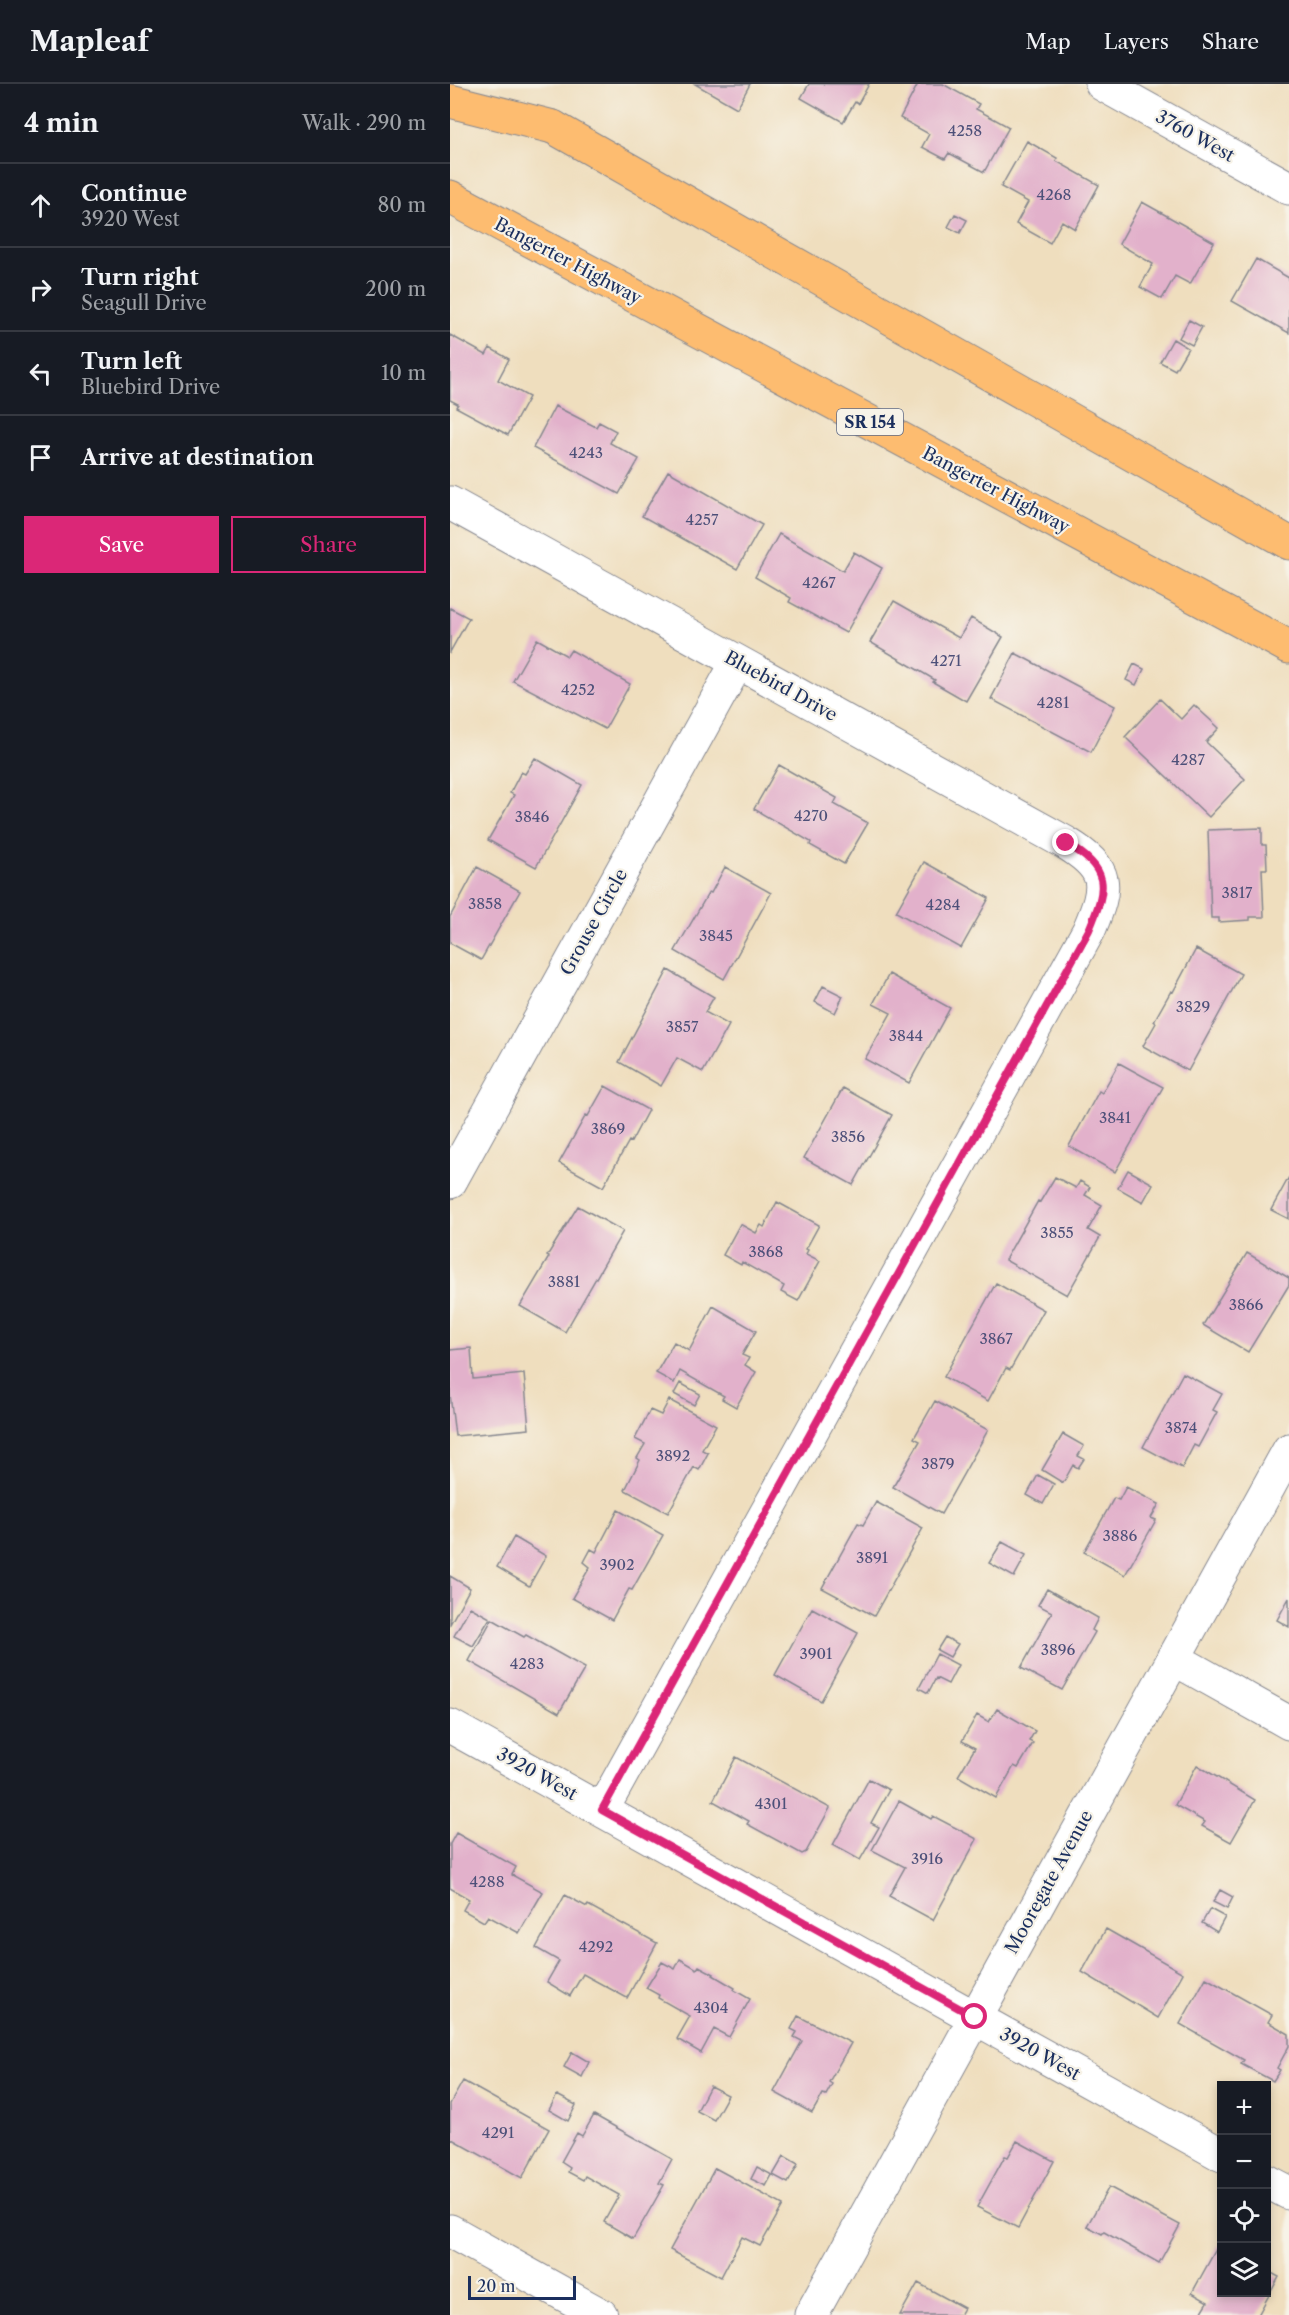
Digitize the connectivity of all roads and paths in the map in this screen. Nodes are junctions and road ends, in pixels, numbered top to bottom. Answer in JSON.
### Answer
{"nodes":[{"id":1,"x":478,"y":84,"type":"edge"},
{"id":2,"x":1101,"y":84,"type":"edge"},
{"id":3,"x":450,"y":101,"type":"edge"},
{"id":4,"x":553,"y":128,"type":"junction"},
{"id":5,"x":1289,"y":188,"type":"edge"},
{"id":6,"x":450,"y":197,"type":"edge"},
{"id":7,"x":450,"y":503,"type":"edge"},
{"id":8,"x":1289,"y":543,"type":"edge"},
{"id":9,"x":1289,"y":647,"type":"edge"},
{"id":10,"x":737,"y":663,"type":"junction"},
{"id":11,"x":450,"y":1182,"type":"edge"},
{"id":12,"x":1289,"y":1449,"type":"edge"},
{"id":13,"x":1173,"y":1658,"type":"junction"},
{"id":14,"x":1289,"y":1723,"type":"edge"},
{"id":15,"x":450,"y":1726,"type":"edge"},
{"id":16,"x":602,"y":1810,"type":"junction"},
{"id":17,"x":975,"y":2017,"type":"junction"},
{"id":18,"x":1217,"y":2153,"type":"edge"},
{"id":19,"x":1271,"y":2184,"type":"edge"},
{"id":20,"x":1289,"y":2193,"type":"edge"},
{"id":21,"x":450,"y":2231,"type":"edge"},
{"id":22,"x":601,"y":2315,"type":"edge"},
{"id":23,"x":811,"y":2315,"type":"edge"}],
"edges":[{"from":1,"to":4,"type":"highway"},
{"from":2,"to":5,"type":"street","name":"3760 West"},
{"from":3,"to":4,"type":"highway"},
{"from":4,"to":8,"type":"highway"},
{"from":6,"to":9,"type":"highway","name":"Bangerter Highway","number":"SR 154"},
{"from":7,"to":10,"type":"street","name":"Bluebird Drive"},
{"from":10,"to":11,"type":"street","name":"Grouse Circle"},
{"from":10,"to":16,"type":"street","name":"Bluebird Drive"},
{"from":12,"to":13,"type":"street","name":"Mooregate Avenue"},
{"from":13,"to":14,"type":"street"},
{"from":13,"to":17,"type":"street","name":"Mooregate Avenue"},
{"from":15,"to":16,"type":"street","name":"3920 West"},
{"from":16,"to":17,"type":"street","name":"3920 West"},
{"from":17,"to":18,"type":"street","name":"3920 West"},
{"from":17,"to":23,"type":"street","name":"Mooregate Avenue"},
{"from":19,"to":20,"type":"street"},
{"from":21,"to":22,"type":"street"}]}
